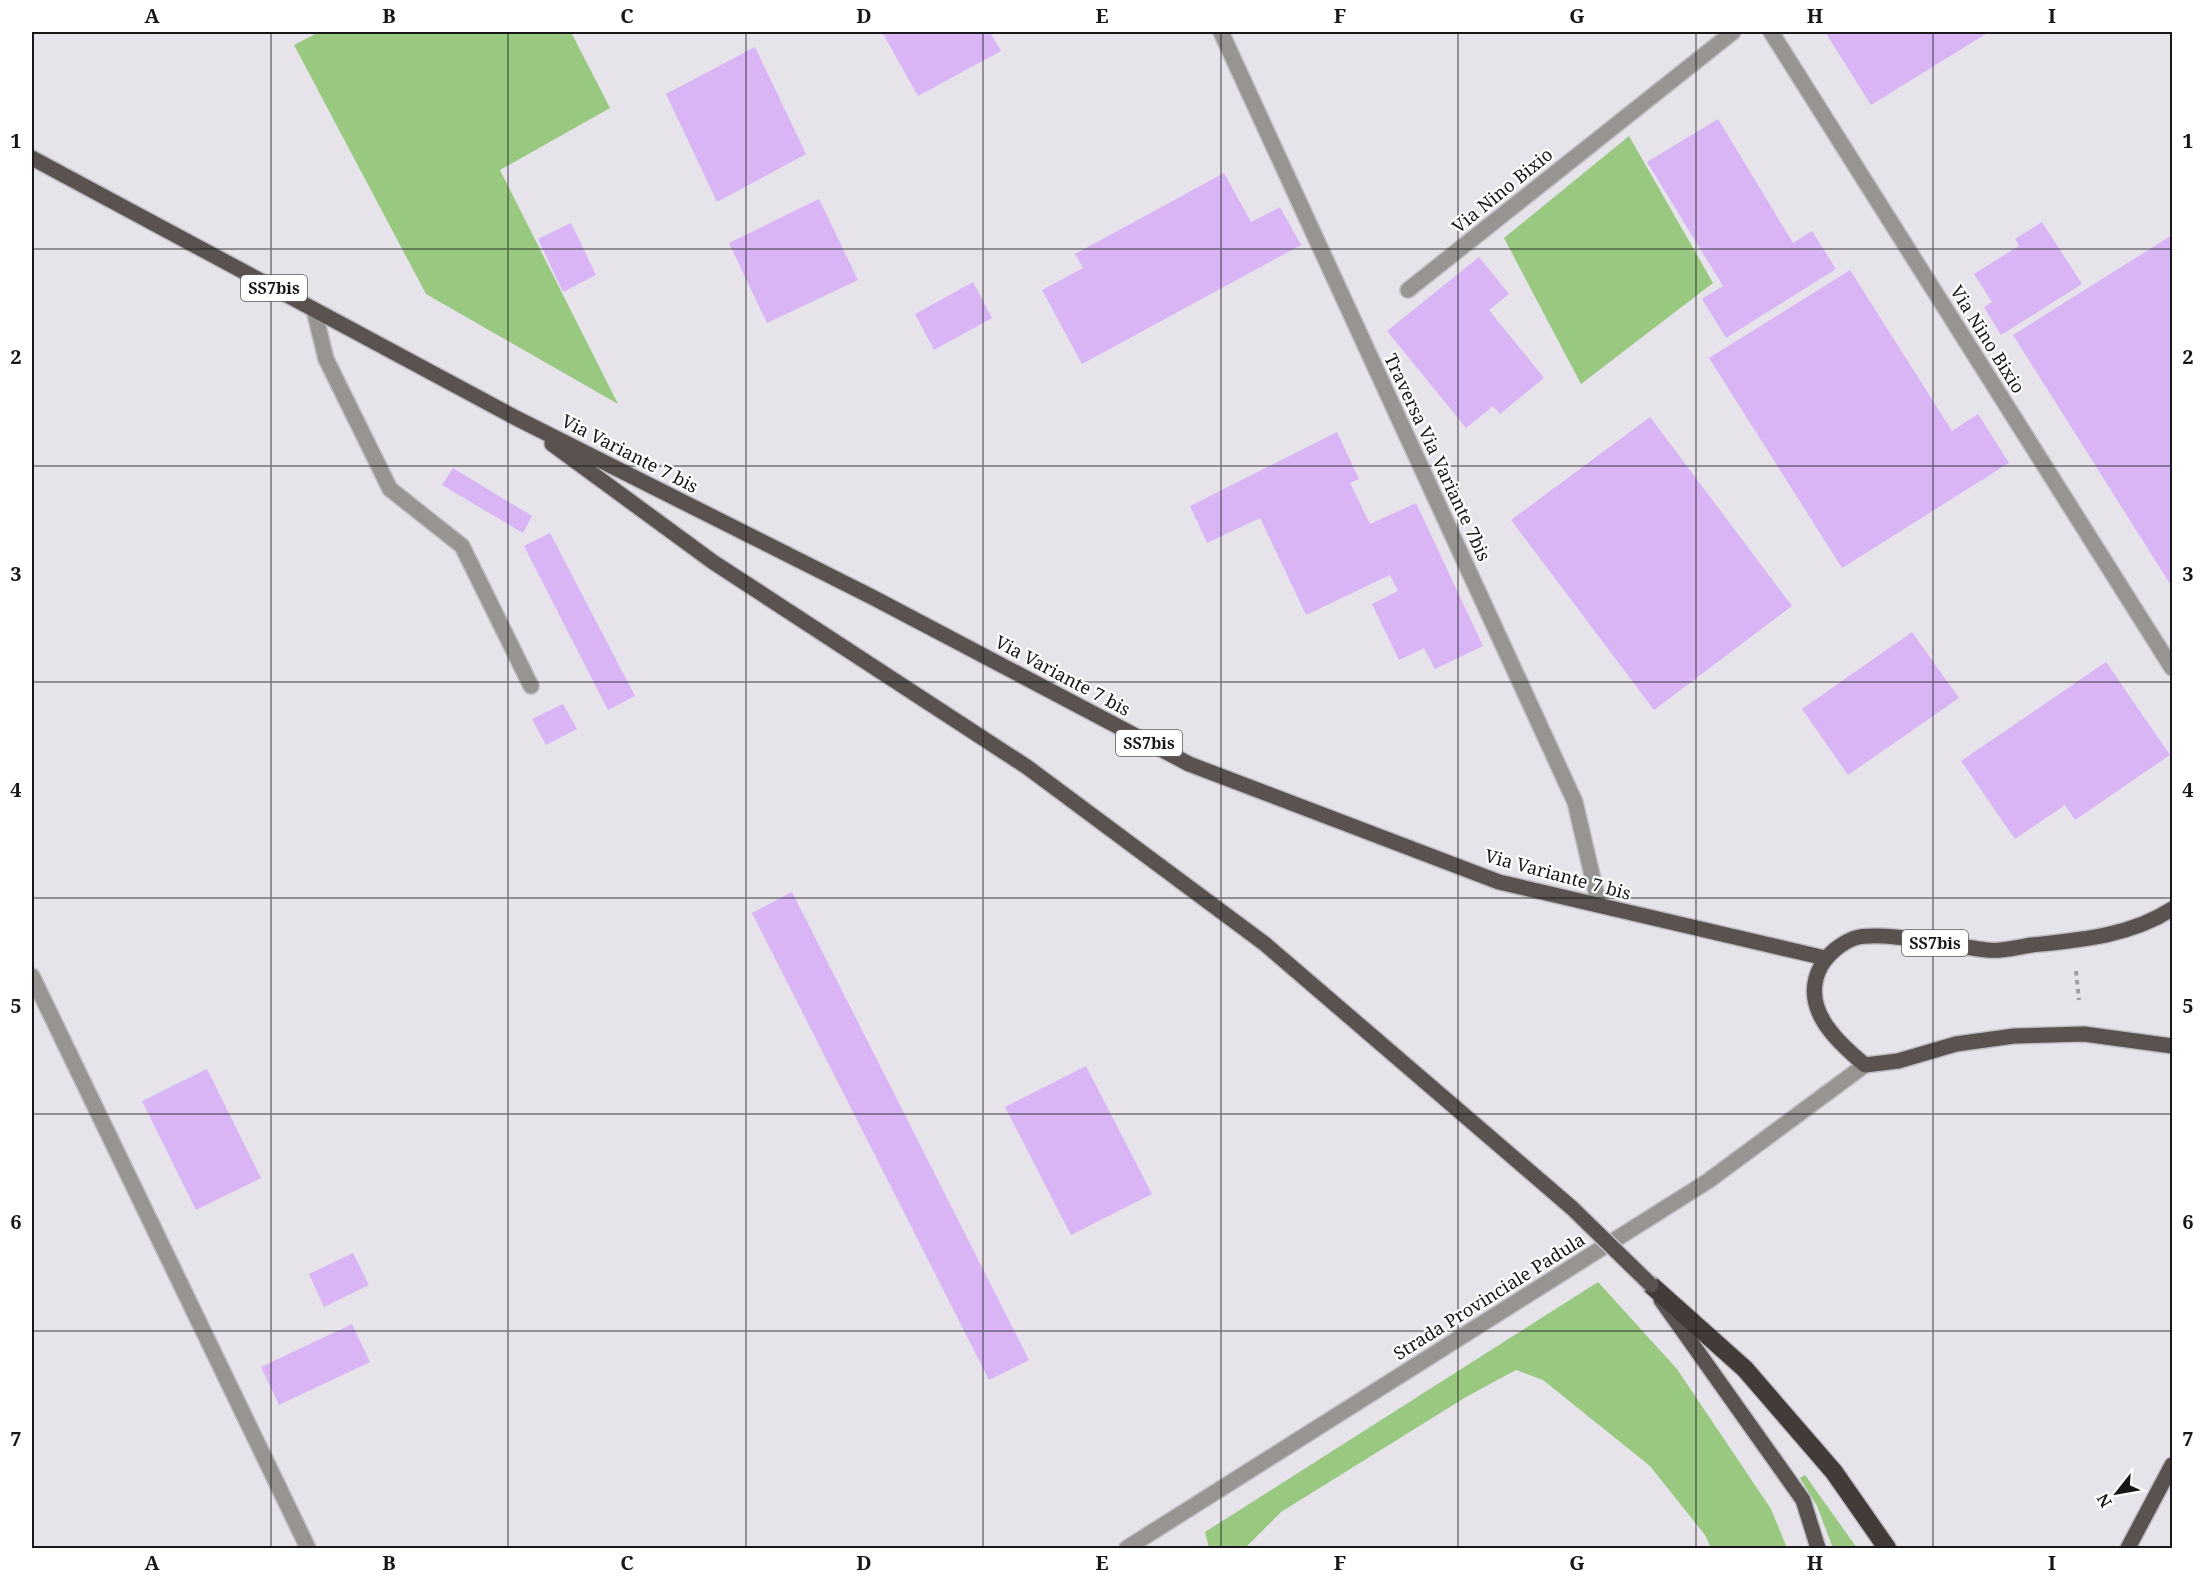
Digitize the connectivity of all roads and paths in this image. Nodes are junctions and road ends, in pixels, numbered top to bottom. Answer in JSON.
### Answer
{"nodes":[{"id":1,"x":1221,"y":32,"type":"edge"},
{"id":2,"x":1733,"y":32,"type":"edge"},
{"id":3,"x":1772,"y":32,"type":"edge"},
{"id":4,"x":32,"y":158,"type":"edge"},
{"id":5,"x":1408,"y":290,"type":"dead end"},
{"id":6,"x":314,"y":310,"type":"junction"},
{"id":7,"x":516,"y":418,"type":"junction"},
{"id":8,"x":2172,"y":668,"type":"edge"},
{"id":9,"x":531,"y":686,"type":"dead end"},
{"id":10,"x":1599,"y":905,"type":"junction"},
{"id":11,"x":2172,"y":909,"type":"edge"},
{"id":12,"x":1825,"y":958,"type":"junction"},
{"id":13,"x":2075,"y":964,"type":"dead end"},
{"id":14,"x":32,"y":976,"type":"edge"},
{"id":15,"x":2079,"y":1000,"type":"dead end"},
{"id":16,"x":2172,"y":1046,"type":"edge"},
{"id":17,"x":1864,"y":1065,"type":"junction"},
{"id":18,"x":1651,"y":1285,"type":"junction"},
{"id":19,"x":2172,"y":1465,"type":"edge"},
{"id":20,"x":308,"y":1548,"type":"edge"},
{"id":21,"x":1127,"y":1548,"type":"edge"},
{"id":22,"x":1818,"y":1548,"type":"edge"},
{"id":23,"x":1887,"y":1548,"type":"edge"},
{"id":24,"x":2128,"y":1548,"type":"edge"}],
"edges":[{"from":1,"to":10,"type":"street","name":"Traversa Via Variante 7bis"},
{"from":2,"to":5,"type":"street","name":"Via Nino Bixio"},
{"from":3,"to":8,"type":"street","name":"Via Nino Bixio"},
{"from":4,"to":6,"type":"main road","number":"SS7bis"},
{"from":6,"to":7,"type":"main road","number":"SS7bis"},
{"from":6,"to":9,"type":"street"},
{"from":7,"to":10,"type":"main road","name":"Via Variante 7 bis","number":"SS7bis"},
{"from":7,"to":18,"type":"main road","bridge":true},
{"from":10,"to":12,"type":"main road","name":"Via Variante 7 bis","number":"SS7bis"},
{"from":11,"to":12,"type":"main road","number":"SS7bis"},
{"from":12,"to":17,"type":"main road"},
{"from":13,"to":15,"type":"path"},
{"from":14,"to":20,"type":"street"},
{"from":16,"to":17,"type":"main road"},
{"from":17,"to":21,"type":"street","name":"Strada Provinciale Padula"},
{"from":18,"to":22,"type":"main road"},
{"from":18,"to":23,"type":"highway"},
{"from":19,"to":24,"type":"main road"}]}
